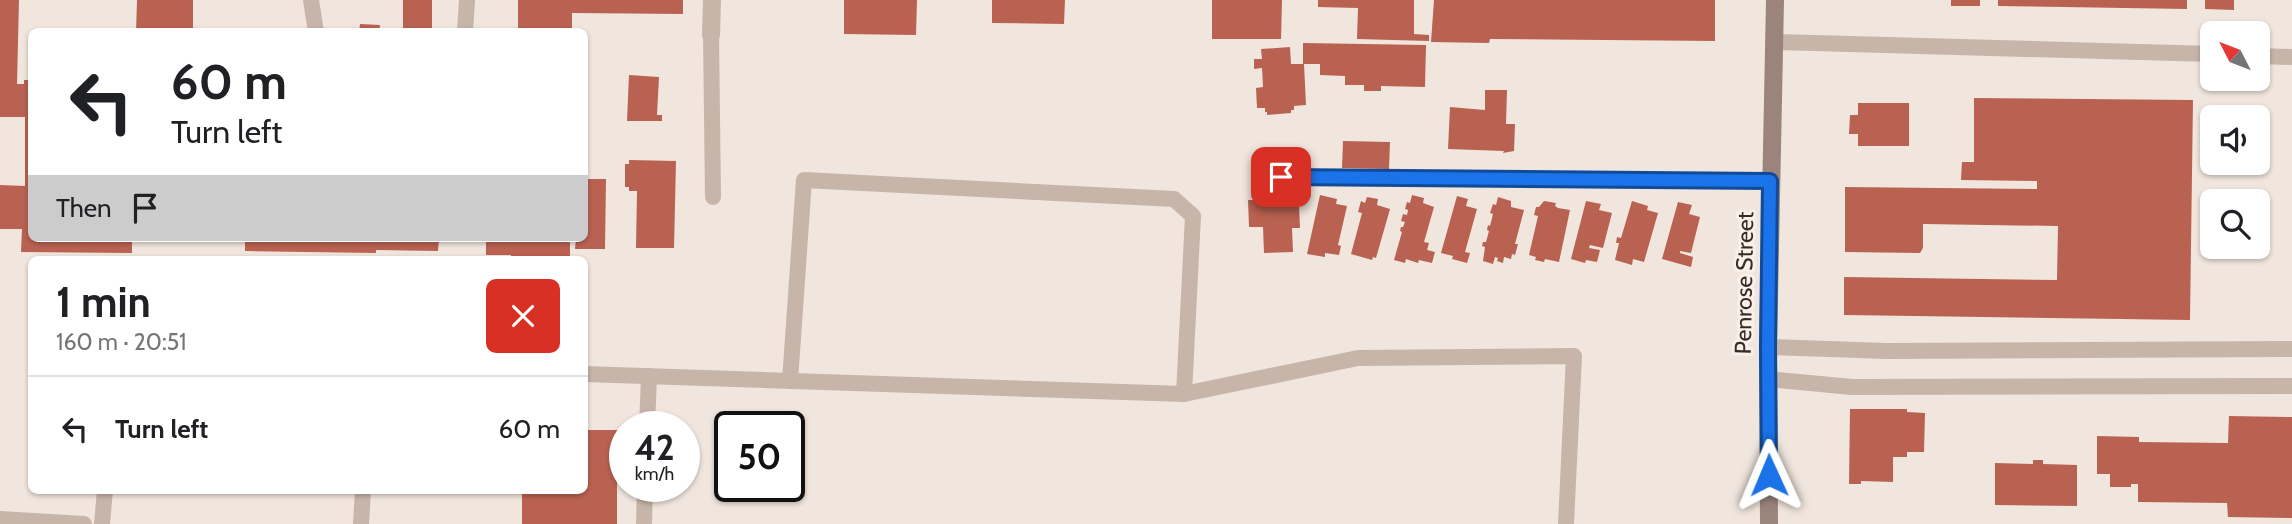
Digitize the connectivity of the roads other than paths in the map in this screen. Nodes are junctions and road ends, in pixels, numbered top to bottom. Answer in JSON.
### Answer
{"nodes":[{"id":1,"x":311,"y":0,"type":"edge"},
{"id":2,"x":467,"y":0,"type":"edge"},
{"id":3,"x":712,"y":0,"type":"edge"},
{"id":4,"x":1775,"y":0,"type":"edge"},
{"id":5,"x":315,"y":28,"type":"edge"},
{"id":6,"x":465,"y":28,"type":"edge"},
{"id":7,"x":711,"y":35,"type":"joint"},
{"id":8,"x":1774,"y":42,"type":"junction"},
{"id":9,"x":2200,"y":54,"type":"edge"},
{"id":10,"x":2270,"y":56,"type":"edge"},
{"id":11,"x":2292,"y":57,"type":"edge"},
{"id":12,"x":1281,"y":177,"type":"dead end"},
{"id":13,"x":1770,"y":181,"type":"junction"},
{"id":14,"x":713,"y":197,"type":"dead end"},
{"id":15,"x":1768,"y":347,"type":"junction"},
{"id":16,"x":2292,"y":349,"type":"edge"},
{"id":17,"x":588,"y":374,"type":"edge"},
{"id":18,"x":649,"y":376,"type":"junction"},
{"id":19,"x":1768,"y":379,"type":"junction"},
{"id":20,"x":790,"y":381,"type":"junction"},
{"id":21,"x":2292,"y":386,"type":"edge"},
{"id":22,"x":1184,"y":394,"type":"junction"},
{"id":23,"x":648,"y":411,"type":"edge"},
{"id":24,"x":105,"y":494,"type":"edge"},
{"id":25,"x":363,"y":494,"type":"edge"},
{"id":26,"x":645,"y":502,"type":"edge"},
{"id":27,"x":0,"y":519,"type":"edge"},
{"id":28,"x":84,"y":524,"type":"edge"},
{"id":29,"x":102,"y":524,"type":"edge"},
{"id":30,"x":361,"y":524,"type":"edge"},
{"id":31,"x":644,"y":524,"type":"edge"},
{"id":32,"x":1566,"y":524,"type":"edge"},
{"id":33,"x":1769,"y":524,"type":"edge"}],
"edges":[{"from":1,"to":5,"type":"lane"},
{"from":2,"to":6,"type":"lane"},
{"from":3,"to":7,"type":"street"},
{"from":4,"to":8,"type":"main road","name":"Penrose Street"},
{"from":7,"to":14,"type":"lane"},
{"from":8,"to":9,"type":"lane"},
{"from":8,"to":13,"type":"main road","name":"Penrose Street"},
{"from":10,"to":11,"type":"lane"},
{"from":12,"to":13,"type":"lane"},
{"from":13,"to":15,"type":"main road","name":"Penrose Street"},
{"from":15,"to":16,"type":"lane"},
{"from":15,"to":19,"type":"main road","name":"Penrose Street"},
{"from":17,"to":18,"type":"lane"},
{"from":18,"to":20,"type":"lane"},
{"from":18,"to":23,"type":"lane"},
{"from":19,"to":21,"type":"lane"},
{"from":19,"to":33,"type":"main road","name":"Penrose Street"},
{"from":20,"to":22,"type":"lane"},
{"from":20,"to":22,"type":"lane"},
{"from":22,"to":32,"type":"lane"},
{"from":24,"to":29,"type":"lane"},
{"from":25,"to":30,"type":"lane"},
{"from":26,"to":31,"type":"lane"},
{"from":27,"to":28,"type":"lane"}]}
